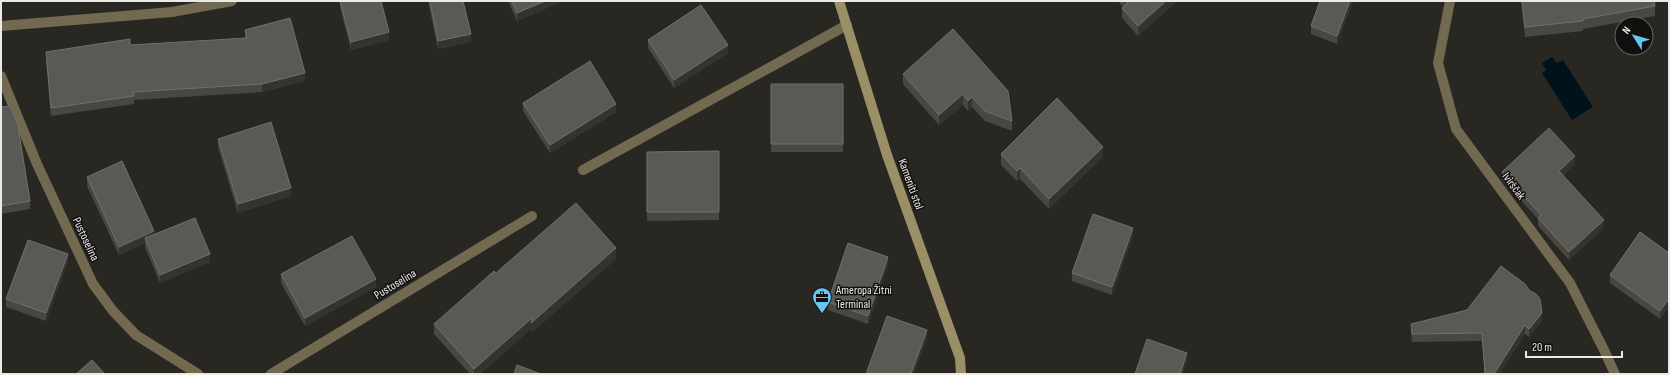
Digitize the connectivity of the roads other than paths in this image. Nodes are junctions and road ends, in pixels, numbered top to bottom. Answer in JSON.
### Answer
{"nodes":[{"id":1,"x":232,"y":1,"type":"edge"},
{"id":2,"x":839,"y":1,"type":"edge"},
{"id":3,"x":1450,"y":1,"type":"edge"},
{"id":4,"x":847,"y":25,"type":"junction"},
{"id":5,"x":1,"y":26,"type":"edge"},
{"id":6,"x":1,"y":76,"type":"edge"},
{"id":7,"x":583,"y":170,"type":"dead end"},
{"id":8,"x":532,"y":216,"type":"dead end"},
{"id":9,"x":198,"y":374,"type":"edge"},
{"id":10,"x":271,"y":374,"type":"edge"},
{"id":11,"x":961,"y":374,"type":"edge"},
{"id":12,"x":1615,"y":374,"type":"edge"}],
"edges":[{"from":1,"to":5,"type":"street"},
{"from":2,"to":4,"type":"main road","name":"Kameniti stol"},
{"from":3,"to":12,"type":"street","name":"Ivirščak"},
{"from":4,"to":7,"type":"street"},
{"from":4,"to":11,"type":"main road","name":"Kameniti stol"},
{"from":6,"to":9,"type":"street","name":"Pustoselina"},
{"from":8,"to":10,"type":"street","name":"Pustoselina"}]}
